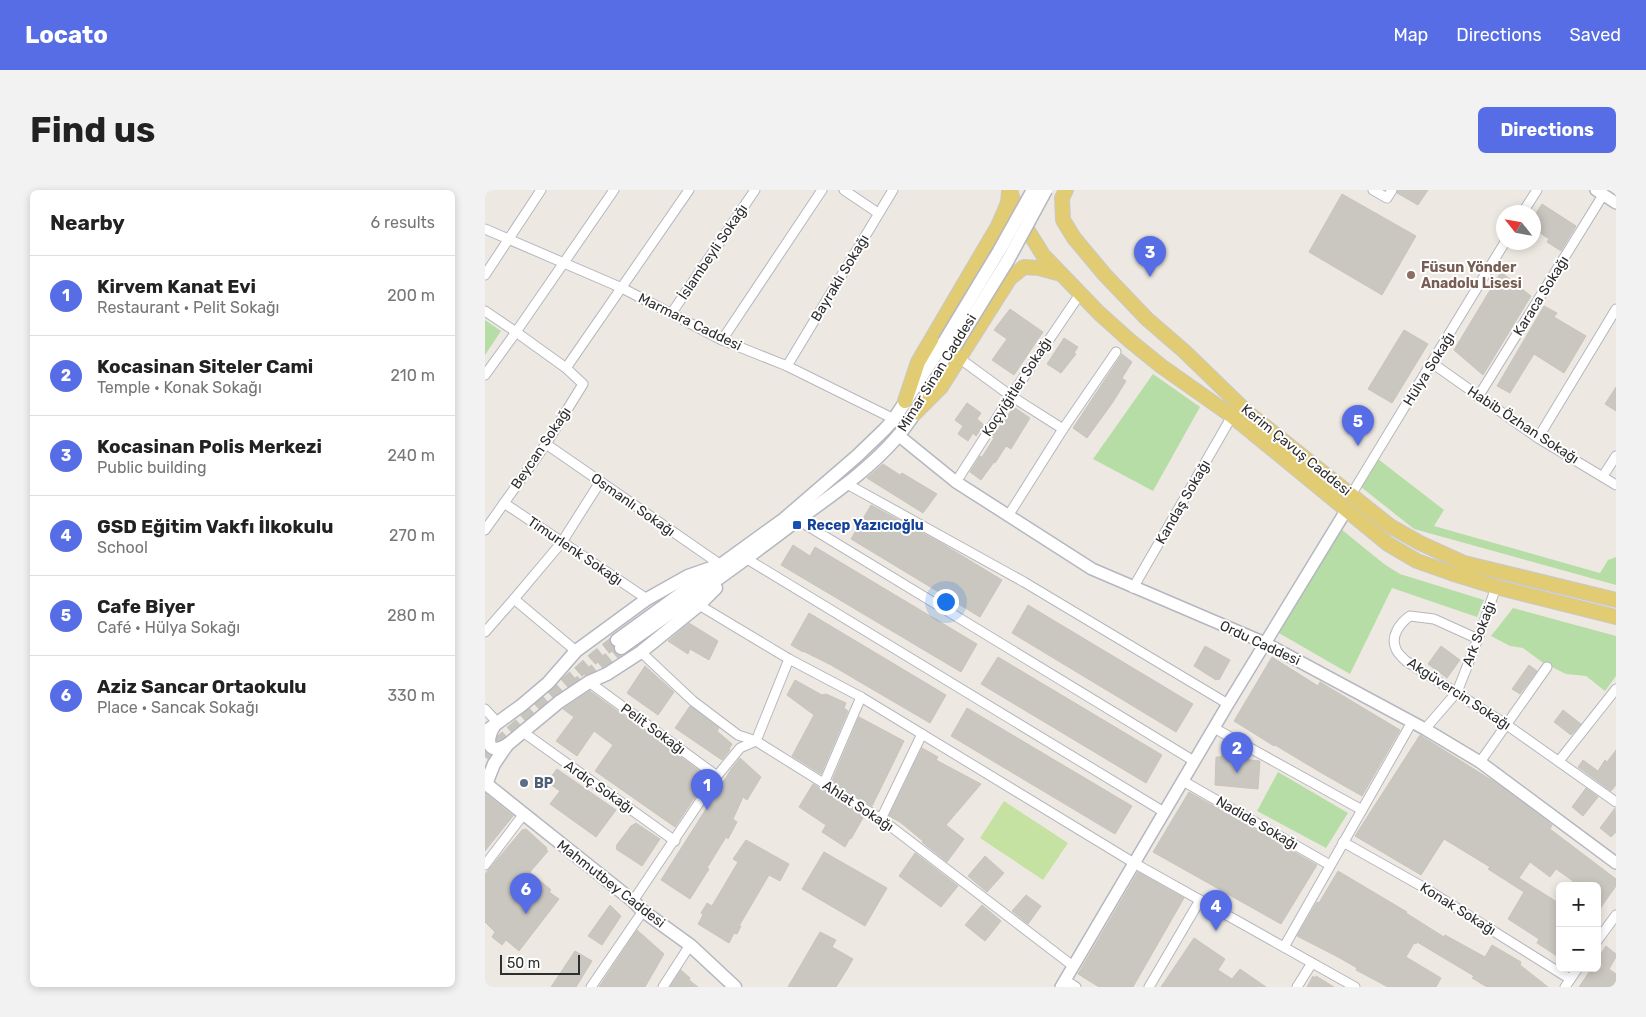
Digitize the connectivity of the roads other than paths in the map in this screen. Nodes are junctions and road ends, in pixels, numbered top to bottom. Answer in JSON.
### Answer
{"nodes":[{"id":1,"x":541,"y":190,"type":"edge"},
{"id":2,"x":614,"y":190,"type":"edge"},
{"id":3,"x":689,"y":190,"type":"edge"},
{"id":4,"x":755,"y":190,"type":"edge"},
{"id":5,"x":822,"y":190,"type":"edge"},
{"id":6,"x":844,"y":190,"type":"edge"},
{"id":7,"x":893,"y":190,"type":"edge"},
{"id":8,"x":1010,"y":190,"type":"edge"},
{"id":9,"x":1033,"y":190,"type":"edge"},
{"id":10,"x":1046,"y":190,"type":"edge"},
{"id":11,"x":1066,"y":190,"type":"edge"},
{"id":12,"x":1373,"y":190,"type":"edge"},
{"id":13,"x":1392,"y":190,"type":"edge"},
{"id":14,"x":1537,"y":190,"type":"edge"},
{"id":15,"x":1600,"y":192,"type":"edge"},
{"id":16,"x":1616,"y":203,"type":"edge"},
{"id":17,"x":1527,"y":205,"type":"edge"},
{"id":18,"x":878,"y":213,"type":"junction"},
{"id":19,"x":485,"y":228,"type":"edge"},
{"id":20,"x":507,"y":239,"type":"junction"},
{"id":21,"x":1500,"y":250,"type":"edge"},
{"id":22,"x":564,"y":262,"type":"junction"},
{"id":23,"x":485,"y":274,"type":"edge"},
{"id":24,"x":1061,"y":274,"type":"junction"},
{"id":25,"x":622,"y":288,"type":"junction"},
{"id":26,"x":1080,"y":294,"type":"junction"},
{"id":27,"x":1616,"y":309,"type":"edge"},
{"id":28,"x":485,"y":311,"type":"edge"},
{"id":29,"x":671,"y":314,"type":"junction"},
{"id":30,"x":516,"y":332,"type":"junction"},
{"id":31,"x":722,"y":340,"type":"junction"},
{"id":32,"x":953,"y":349,"type":"junction"},
{"id":33,"x":1116,"y":352,"type":"dead end"},
{"id":34,"x":1184,"y":352,"type":"junction"},
{"id":35,"x":1432,"y":363,"type":"junction"},
{"id":36,"x":787,"y":366,"type":"junction"},
{"id":37,"x":1161,"y":366,"type":"junction"},
{"id":38,"x":566,"y":368,"type":"junction"},
{"id":39,"x":485,"y":375,"type":"edge"},
{"id":40,"x":1011,"y":396,"type":"junction"},
{"id":41,"x":1478,"y":397,"type":"junction"},
{"id":42,"x":905,"y":402,"type":"junction"},
{"id":43,"x":915,"y":413,"type":"joint"},
{"id":44,"x":1232,"y":416,"type":"junction"},
{"id":45,"x":894,"y":418,"type":"junction"},
{"id":46,"x":1063,"y":429,"type":"junction"},
{"id":47,"x":898,"y":435,"type":"junction"},
{"id":48,"x":1538,"y":438,"type":"junction"},
{"id":49,"x":545,"y":444,"type":"junction"},
{"id":50,"x":1616,"y":456,"type":"edge"},
{"id":51,"x":1603,"y":476,"type":"junction"},
{"id":52,"x":600,"y":482,"type":"junction"},
{"id":53,"x":956,"y":482,"type":"junction"},
{"id":54,"x":847,"y":484,"type":"junction"},
{"id":55,"x":1616,"y":485,"type":"edge"},
{"id":56,"x":1351,"y":494,"type":"junction"},
{"id":57,"x":504,"y":503,"type":"junction"},
{"id":58,"x":1347,"y":510,"type":"junction"},
{"id":59,"x":1008,"y":516,"type":"junction"},
{"id":60,"x":798,"y":520,"type":"junction"},
{"id":61,"x":485,"y":530,"type":"edge"},
{"id":62,"x":562,"y":542,"type":"junction"},
{"id":63,"x":747,"y":558,"type":"junction"},
{"id":64,"x":721,"y":565,"type":"junction"},
{"id":65,"x":1496,"y":587,"type":"junction"},
{"id":66,"x":1133,"y":588,"type":"junction"},
{"id":67,"x":647,"y":599,"type":"junction"},
{"id":68,"x":515,"y":600,"type":"junction"},
{"id":69,"x":1616,"y":600,"type":"edge"},
{"id":70,"x":699,"y":605,"type":"junction"},
{"id":71,"x":1616,"y":617,"type":"edge"},
{"id":72,"x":485,"y":632,"type":"edge"},
{"id":73,"x":1478,"y":639,"type":"junction"},
{"id":74,"x":1265,"y":643,"type":"junction"},
{"id":75,"x":576,"y":651,"type":"junction"},
{"id":76,"x":641,"y":652,"type":"junction"},
{"id":77,"x":789,"y":659,"type":"junction"},
{"id":78,"x":1547,"y":667,"type":"dead end"},
{"id":79,"x":589,"y":682,"type":"junction"},
{"id":80,"x":1616,"y":689,"type":"edge"},
{"id":81,"x":1457,"y":692,"type":"junction"},
{"id":82,"x":861,"y":697,"type":"junction"},
{"id":83,"x":1228,"y":704,"type":"junction"},
{"id":84,"x":485,"y":708,"type":"edge"},
{"id":85,"x":497,"y":722,"type":"junction"},
{"id":86,"x":1412,"y":722,"type":"junction"},
{"id":87,"x":1507,"y":725,"type":"junction"},
{"id":88,"x":1214,"y":728,"type":"junction"},
{"id":89,"x":1425,"y":729,"type":"junction"},
{"id":90,"x":485,"y":732,"type":"edge"},
{"id":91,"x":523,"y":732,"type":"junction"},
{"id":92,"x":922,"y":734,"type":"junction"},
{"id":93,"x":756,"y":742,"type":"junction"},
{"id":94,"x":507,"y":745,"type":"junction"},
{"id":95,"x":1194,"y":761,"type":"junction"},
{"id":96,"x":1559,"y":761,"type":"junction"},
{"id":97,"x":1480,"y":762,"type":"junction"},
{"id":98,"x":717,"y":776,"type":"junction"},
{"id":99,"x":1183,"y":781,"type":"junction"},
{"id":100,"x":824,"y":783,"type":"junction"},
{"id":101,"x":486,"y":784,"type":"edge"},
{"id":102,"x":1616,"y":802,"type":"edge"},
{"id":103,"x":1362,"y":810,"type":"junction"},
{"id":104,"x":1164,"y":812,"type":"junction"},
{"id":105,"x":523,"y":815,"type":"junction"},
{"id":106,"x":881,"y":819,"type":"junction"},
{"id":107,"x":675,"y":841,"type":"junction"},
{"id":108,"x":1343,"y":842,"type":"junction"},
{"id":109,"x":1134,"y":862,"type":"junction"},
{"id":110,"x":1616,"y":863,"type":"edge"},
{"id":111,"x":485,"y":865,"type":"edge"},
{"id":112,"x":1330,"y":865,"type":"junction"},
{"id":113,"x":1200,"y":900,"type":"junction"},
{"id":114,"x":633,"y":901,"type":"junction"},
{"id":115,"x":643,"y":911,"type":"junction"},
{"id":116,"x":1616,"y":915,"type":"edge"},
{"id":117,"x":1601,"y":936,"type":"edge"},
{"id":118,"x":690,"y":945,"type":"junction"},
{"id":119,"x":1284,"y":947,"type":"junction"},
{"id":120,"x":1312,"y":963,"type":"junction"},
{"id":121,"x":1073,"y":966,"type":"junction"},
{"id":122,"x":1575,"y":972,"type":"edge"},
{"id":123,"x":1567,"y":983,"type":"edge"},
{"id":124,"x":1063,"y":984,"type":"edge"},
{"id":125,"x":591,"y":987,"type":"edge"},
{"id":126,"x":663,"y":987,"type":"edge"},
{"id":127,"x":735,"y":987,"type":"edge"},
{"id":128,"x":1076,"y":987,"type":"edge"},
{"id":129,"x":1149,"y":987,"type":"edge"},
{"id":130,"x":1297,"y":987,"type":"edge"},
{"id":131,"x":1355,"y":987,"type":"edge"}],
"edges":[{"from":1,"to":20,"type":"street"},
{"from":2,"to":22,"type":"street"},
{"from":3,"to":25,"type":"street"},
{"from":4,"to":29,"type":"street","name":"İslambeyli Sokağı"},
{"from":5,"to":31,"type":"street"},
{"from":6,"to":18,"type":"street"},
{"from":7,"to":18,"type":"street","name":"Bayraklı Sokağı"},
{"from":8,"to":24,"type":"main road","name":"Kerim Çavuş Caddesi"},
{"from":8,"to":42,"type":"main road"},
{"from":9,"to":32,"type":"main road","name":"Mimar Sinan Caddesi","bridge":true},
{"from":10,"to":32,"type":"main road","name":"Mimar Sinan Caddesi","bridge":true},
{"from":11,"to":34,"type":"main road","name":"Kerim Çavuş Caddesi"},
{"from":12,"to":13,"type":"street"},
{"from":14,"to":17,"type":"street"},
{"from":15,"to":16,"type":"street"},
{"from":15,"to":41,"type":"street","name":"Karaca Sokağı"},
{"from":18,"to":36,"type":"street","name":"Bayraklı Sokağı"},
{"from":19,"to":20,"type":"street","name":"Marmara Caddesi"},
{"from":20,"to":22,"type":"street","name":"Marmara Caddesi"},
{"from":20,"to":23,"type":"street"},
{"from":21,"to":35,"type":"street","name":"Hülya Sokağı"},
{"from":22,"to":25,"type":"street","name":"Marmara Caddesi"},
{"from":22,"to":30,"type":"street"},
{"from":24,"to":26,"type":"main road","name":"Kerim Çavuş Caddesi"},
{"from":24,"to":32,"type":"main road"},
{"from":25,"to":29,"type":"street","name":"Marmara Caddesi"},
{"from":25,"to":38,"type":"street"},
{"from":26,"to":37,"type":"main road","name":"Kerim Çavuş Caddesi"},
{"from":26,"to":40,"type":"street","name":"Koçyiğitler Sokağı"},
{"from":27,"to":48,"type":"street"},
{"from":28,"to":30,"type":"street"},
{"from":29,"to":31,"type":"street","name":"Marmara Caddesi"},
{"from":30,"to":38,"type":"street"},
{"from":30,"to":39,"type":"street"},
{"from":31,"to":36,"type":"street","name":"Marmara Caddesi"},
{"from":32,"to":40,"type":"street"},
{"from":32,"to":42,"type":"main road","name":"Mimar Sinan Caddesi"},
{"from":32,"to":43,"type":"main road"},
{"from":33,"to":46,"type":"street"},
{"from":34,"to":37,"type":"main road"},
{"from":34,"to":56,"type":"main road","name":"Kerim Çavuş Caddesi"},
{"from":35,"to":41,"type":"street","name":"Habib Özhan Sokağı"},
{"from":35,"to":56,"type":"street","name":"Hülya Sokağı"},
{"from":36,"to":45,"type":"street","name":"Marmara Caddesi"},
{"from":37,"to":44,"type":"main road","name":"Kerim Çavuş Caddesi"},
{"from":38,"to":49,"type":"street","name":"Beycan Sokağı"},
{"from":40,"to":46,"type":"street"},
{"from":40,"to":53,"type":"street","name":"Koçyiğitler Sokağı"},
{"from":41,"to":48,"type":"street","name":"Habib Özhan Sokağı"},
{"from":42,"to":45,"type":"main road","name":"Mimar Sinan Caddesi"},
{"from":43,"to":47,"type":"main road","name":"Mimar Sinan Caddesi"},
{"from":44,"to":58,"type":"main road","name":"Kerim Çavuş Caddesi"},
{"from":44,"to":66,"type":"street","name":"Kandaş Sokağı"},
{"from":45,"to":64,"type":"main road","name":"Mimar Sinan Caddesi"},
{"from":46,"to":59,"type":"street"},
{"from":47,"to":53,"type":"street","name":"Ordu Caddesi"},
{"from":47,"to":54,"type":"main road","name":"Mimar Sinan Caddesi"},
{"from":48,"to":51,"type":"street","name":"Habib Özhan Sokağı"},
{"from":49,"to":52,"type":"street","name":"Osmanlı Sokağı"},
{"from":49,"to":57,"type":"street","name":"Beycan Sokağı"},
{"from":50,"to":51,"type":"street"},
{"from":51,"to":55,"type":"street","name":"Habib Özhan Sokağı"},
{"from":52,"to":62,"type":"street"},
{"from":52,"to":64,"type":"street","name":"Osmanlı Sokağı"},
{"from":53,"to":59,"type":"street","name":"Ordu Caddesi"},
{"from":54,"to":60,"type":"main road","name":"Mimar Sinan Caddesi"},
{"from":54,"to":83,"type":"street"},
{"from":56,"to":69,"type":"main road","name":"Kerim Çavuş Caddesi"},
{"from":57,"to":61,"type":"street","name":"Beycan Sokağı"},
{"from":57,"to":62,"type":"street","name":"Timurlenk Sokağı"},
{"from":58,"to":65,"type":"main road","name":"Kerim Çavuş Caddesi"},
{"from":58,"to":74,"type":"street"},
{"from":59,"to":66,"type":"street","name":"Ordu Caddesi"},
{"from":60,"to":63,"type":"main road","name":"Mimar Sinan Caddesi"},
{"from":60,"to":95,"type":"street"},
{"from":62,"to":67,"type":"street","name":"Timurlenk Sokağı"},
{"from":62,"to":68,"type":"street"},
{"from":63,"to":64,"type":"main road","name":"Mimar Sinan Caddesi"},
{"from":63,"to":70,"type":"main road"},
{"from":63,"to":104,"type":"street"},
{"from":64,"to":67,"type":"main road"},
{"from":65,"to":71,"type":"main road","name":"Kerim Çavuş Caddesi"},
{"from":65,"to":73,"type":"street","name":"Ark Sokağı"},
{"from":66,"to":74,"type":"street","name":"Ordu Caddesi"},
{"from":67,"to":75,"type":"main road"},
{"from":68,"to":72,"type":"street"},
{"from":68,"to":75,"type":"street"},
{"from":70,"to":76,"type":"main road"},
{"from":70,"to":77,"type":"street"},
{"from":73,"to":81,"type":"street","name":"Ark Sokağı"},
{"from":73,"to":81,"type":"street","name":"Akgüvercin Sokağı"},
{"from":74,"to":83,"type":"street"},
{"from":74,"to":86,"type":"street","name":"Ordu Caddesi"},
{"from":75,"to":85,"type":"main road"},
{"from":76,"to":79,"type":"main road"},
{"from":76,"to":93,"type":"street","name":"Ahlat Sokağı"},
{"from":77,"to":82,"type":"street"},
{"from":77,"to":93,"type":"street"},
{"from":78,"to":87,"type":"street"},
{"from":79,"to":91,"type":"main road"},
{"from":79,"to":98,"type":"street","name":"Pelit Sokağı"},
{"from":80,"to":96,"type":"street"},
{"from":81,"to":87,"type":"street","name":"Akgüvercin Sokağı"},
{"from":81,"to":89,"type":"street","name":"Ark Sokağı"},
{"from":82,"to":92,"type":"street"},
{"from":82,"to":100,"type":"street"},
{"from":83,"to":88,"type":"street"},
{"from":84,"to":85,"type":"street"},
{"from":85,"to":90,"type":"main road"},
{"from":85,"to":94,"type":"main road"},
{"from":86,"to":89,"type":"street","name":"Ordu Caddesi"},
{"from":86,"to":103,"type":"street"},
{"from":87,"to":96,"type":"street","name":"Akgüvercin Sokağı"},
{"from":87,"to":97,"type":"street"},
{"from":88,"to":95,"type":"street"},
{"from":88,"to":103,"type":"street"},
{"from":89,"to":97,"type":"street","name":"Ordu Caddesi"},
{"from":91,"to":94,"type":"main road"},
{"from":91,"to":107,"type":"street","name":"Ardıç Sokağı"},
{"from":92,"to":106,"type":"street"},
{"from":92,"to":109,"type":"street"},
{"from":93,"to":98,"type":"street"},
{"from":93,"to":100,"type":"street","name":"Ahlat Sokağı"},
{"from":94,"to":101,"type":"main road"},
{"from":95,"to":99,"type":"street"},
{"from":96,"to":102,"type":"street","name":"Akgüvercin Sokağı"},
{"from":97,"to":110,"type":"street","name":"Ordu Caddesi"},
{"from":98,"to":107,"type":"street"},
{"from":99,"to":104,"type":"street"},
{"from":99,"to":112,"type":"street","name":"Nadide Sokağı"},
{"from":100,"to":106,"type":"street","name":"Ahlat Sokağı"},
{"from":101,"to":105,"type":"main road","name":"Mahmutbey Caddesi"},
{"from":103,"to":108,"type":"street"},
{"from":104,"to":109,"type":"street"},
{"from":105,"to":111,"type":"street"},
{"from":105,"to":114,"type":"main road","name":"Mahmutbey Caddesi"},
{"from":106,"to":121,"type":"street","name":"Ahlat Sokağı"},
{"from":107,"to":114,"type":"street"},
{"from":108,"to":112,"type":"street"},
{"from":108,"to":123,"type":"street","name":"Konak Sokağı"},
{"from":109,"to":113,"type":"street"},
{"from":109,"to":121,"type":"street"},
{"from":112,"to":119,"type":"street"},
{"from":113,"to":119,"type":"street"},
{"from":113,"to":129,"type":"street"},
{"from":114,"to":115,"type":"main road","name":"Mahmutbey Caddesi"},
{"from":115,"to":118,"type":"main road","name":"Mahmutbey Caddesi"},
{"from":115,"to":125,"type":"street"},
{"from":116,"to":117,"type":"street"},
{"from":118,"to":126,"type":"street"},
{"from":118,"to":127,"type":"main road","name":"Mahmutbey Caddesi"},
{"from":119,"to":120,"type":"street"},
{"from":120,"to":130,"type":"street"},
{"from":120,"to":131,"type":"street"},
{"from":121,"to":124,"type":"street"},
{"from":122,"to":123,"type":"street"},
{"from":124,"to":128,"type":"street"}]}
